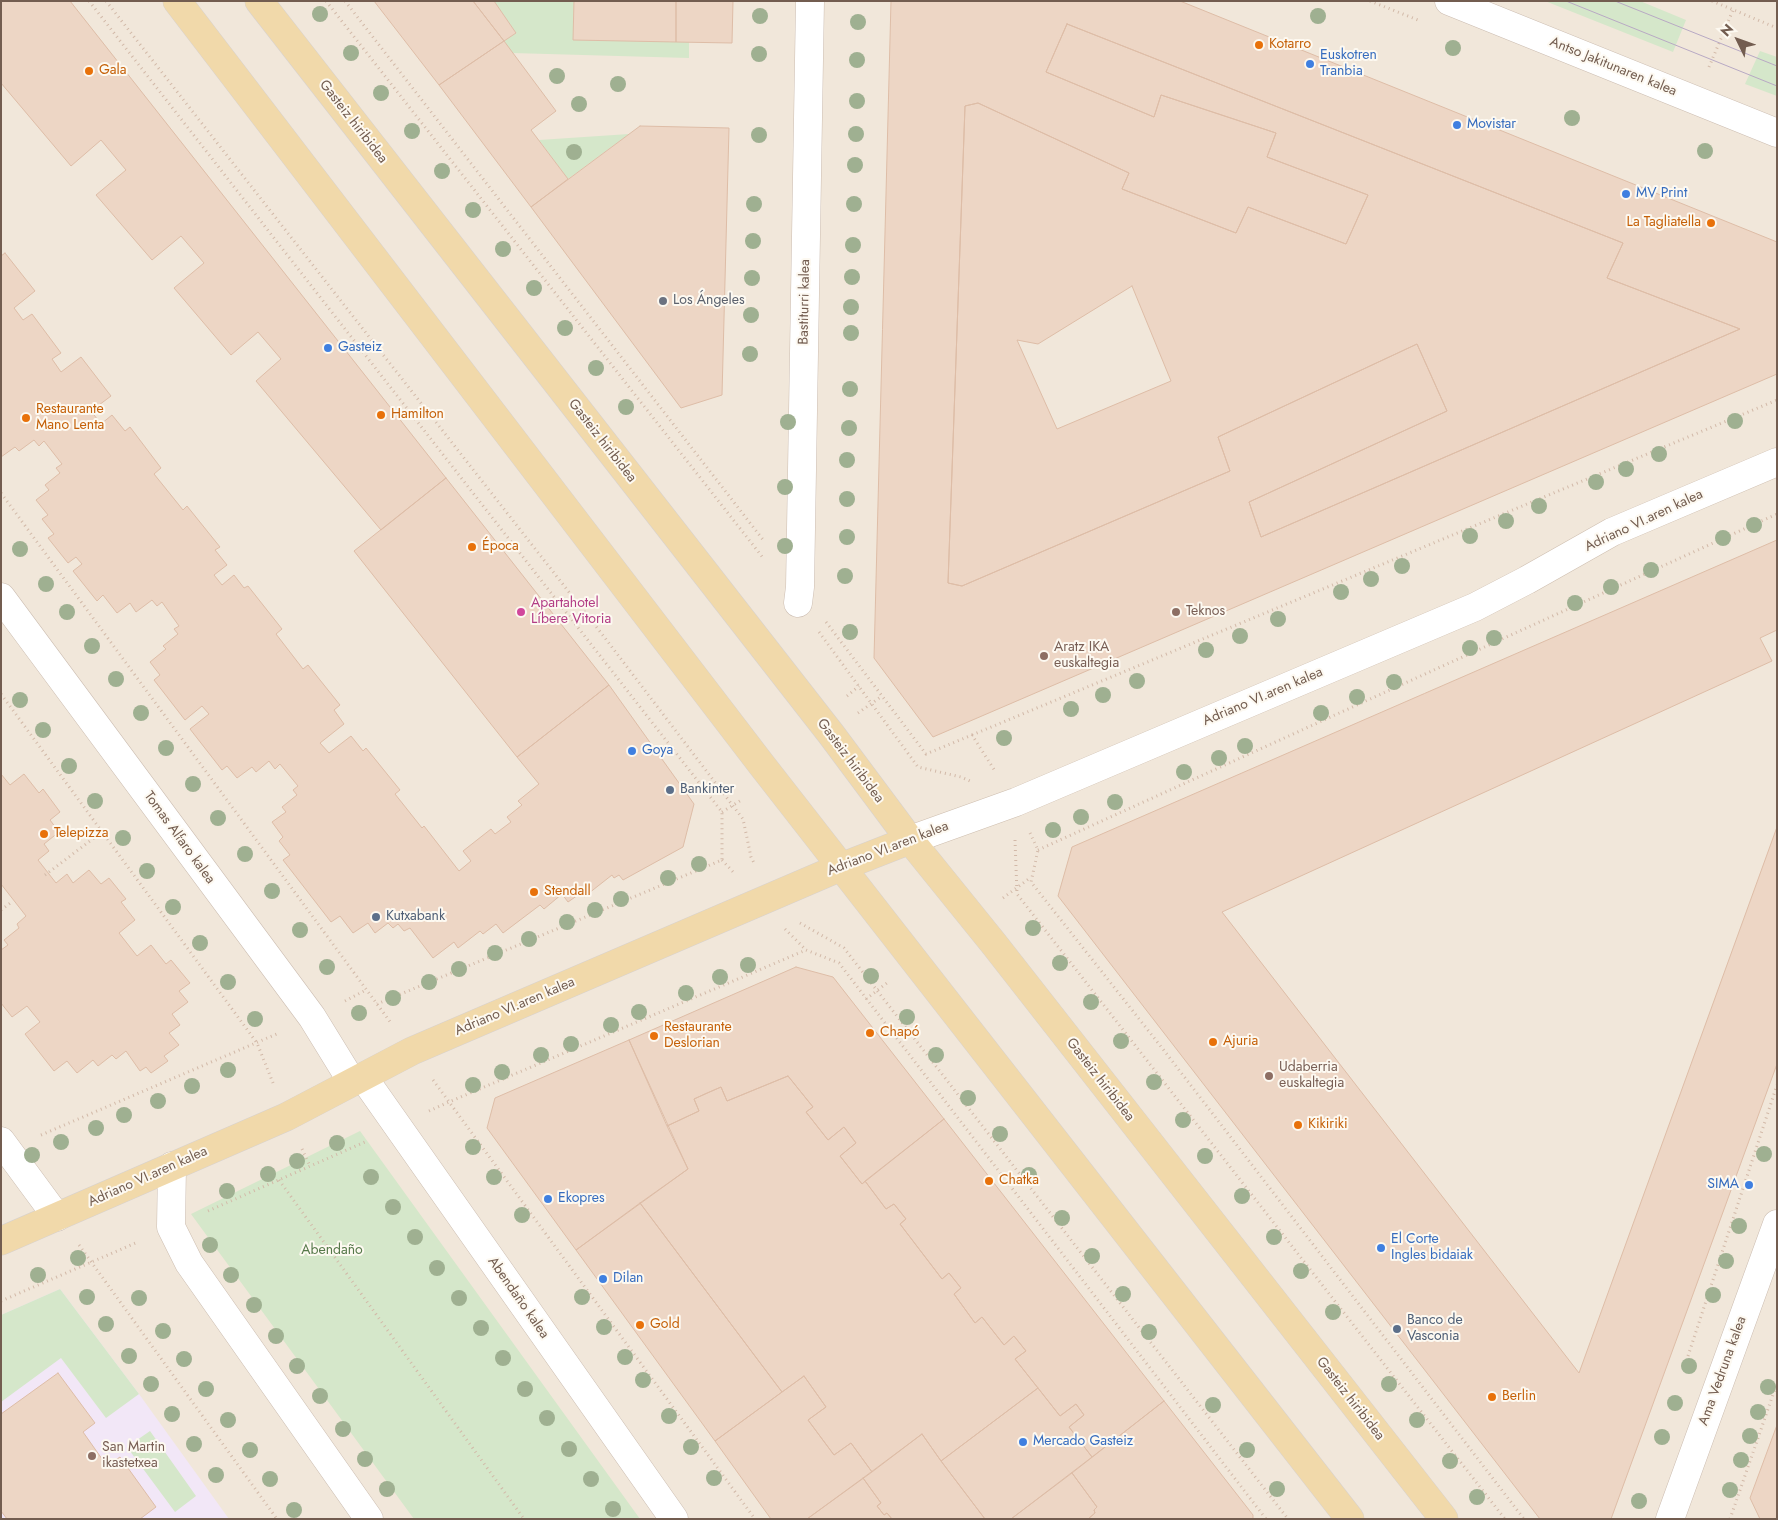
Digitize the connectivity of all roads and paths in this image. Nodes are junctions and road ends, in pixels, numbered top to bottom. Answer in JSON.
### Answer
{"nodes":[{"id":1,"x":88,"y":1,"type":"edge"},
{"id":2,"x":106,"y":1,"type":"edge"},
{"id":3,"x":177,"y":1,"type":"edge"},
{"id":4,"x":259,"y":1,"type":"edge"},
{"id":5,"x":326,"y":1,"type":"edge"},
{"id":6,"x":345,"y":1,"type":"edge"},
{"id":7,"x":810,"y":1,"type":"edge"},
{"id":8,"x":1449,"y":1,"type":"edge"},
{"id":9,"x":1712,"y":1,"type":"edge"},
{"id":10,"x":1777,"y":28,"type":"edge"},
{"id":11,"x":1777,"y":133,"type":"edge"},
{"id":12,"x":1777,"y":400,"type":"edge"},
{"id":13,"x":1777,"y":462,"type":"edge"},
{"id":14,"x":1,"y":494,"type":"edge"},
{"id":15,"x":1777,"y":514,"type":"edge"},
{"id":16,"x":765,"y":542,"type":"dead end"},
{"id":17,"x":799,"y":595,"type":"junction"},
{"id":18,"x":1,"y":596,"type":"edge"},
{"id":19,"x":1,"y":694,"type":"edge"},
{"id":20,"x":972,"y":735,"type":"junction"},
{"id":21,"x":1009,"y":804,"type":"junction"},
{"id":22,"x":102,"y":832,"type":"junction"},
{"id":23,"x":910,"y":840,"type":"junction"},
{"id":24,"x":1038,"y":850,"type":"junction"},
{"id":25,"x":841,"y":866,"type":"junction"},
{"id":26,"x":45,"y":875,"type":"dead end"},
{"id":27,"x":778,"y":894,"type":"junction"},
{"id":28,"x":13,"y":901,"type":"dead end"},
{"id":29,"x":1,"y":910,"type":"edge"},
{"id":30,"x":377,"y":1004,"type":"junction"},
{"id":31,"x":412,"y":1051,"type":"junction"},
{"id":32,"x":358,"y":1079,"type":"junction"},
{"id":33,"x":1777,"y":1086,"type":"edge"},
{"id":34,"x":449,"y":1102,"type":"junction"},
{"id":35,"x":398,"y":1127,"type":"junction"},
{"id":36,"x":4,"y":1145,"type":"edge"},
{"id":37,"x":172,"y":1166,"type":"junction"},
{"id":38,"x":279,"y":1180,"type":"junction"},
{"id":39,"x":57,"y":1217,"type":"junction"},
{"id":40,"x":1777,"y":1224,"type":"edge"},
{"id":41,"x":171,"y":1227,"type":"junction"},
{"id":42,"x":1,"y":1241,"type":"edge"},
{"id":43,"x":91,"y":1262,"type":"junction"},
{"id":44,"x":1,"y":1301,"type":"edge"},
{"id":45,"x":1687,"y":1359,"type":"dead end"},
{"id":46,"x":1777,"y":1383,"type":"edge"},
{"id":47,"x":276,"y":1519,"type":"edge"},
{"id":48,"x":369,"y":1519,"type":"edge"},
{"id":49,"x":524,"y":1519,"type":"edge"},
{"id":50,"x":674,"y":1519,"type":"edge"},
{"id":51,"x":755,"y":1519,"type":"edge"},
{"id":52,"x":1266,"y":1519,"type":"edge"},
{"id":53,"x":1288,"y":1519,"type":"edge"},
{"id":54,"x":1350,"y":1519,"type":"edge"},
{"id":55,"x":1444,"y":1519,"type":"edge"},
{"id":56,"x":1504,"y":1519,"type":"edge"},
{"id":57,"x":1524,"y":1519,"type":"edge"},
{"id":58,"x":1670,"y":1519,"type":"edge"},
{"id":59,"x":1730,"y":1519,"type":"edge"}],
"edges":[{"from":1,"to":30,"type":"path"},
{"from":2,"to":27,"type":"path"},
{"from":3,"to":25,"type":"main road"},
{"from":4,"to":23,"type":"main road","name":"Gasteiz hiribidea"},
{"from":5,"to":17,"type":"path"},
{"from":6,"to":16,"type":"path"},
{"from":7,"to":17,"type":"street","name":"Bastiturri kalea"},
{"from":8,"to":11,"type":"street","name":"Antso Jakitunaren kalea"},
{"from":9,"to":10,"type":"path"},
{"from":12,"to":20,"type":"path"},
{"from":13,"to":21,"type":"street","name":"Adriano VI.aren kalea"},
{"from":14,"to":30,"type":"path"},
{"from":15,"to":24,"type":"path"},
{"from":17,"to":20,"type":"path"},
{"from":17,"to":21,"type":"path"},
{"from":18,"to":32,"type":"street","name":"Tomas Alfaro kalea"},
{"from":19,"to":22,"type":"path"},
{"from":20,"to":21,"type":"path"},
{"from":21,"to":23,"type":"street","name":"Adriano VI.aren kalea"},
{"from":21,"to":24,"type":"path"},
{"from":21,"to":56,"type":"path"},
{"from":22,"to":26,"type":"path"},
{"from":22,"to":36,"type":"path"},
{"from":23,"to":25,"type":"main road","name":"Adriano VI.aren kalea"},
{"from":23,"to":55,"type":"main road","name":"Gasteiz hiribidea"},
{"from":24,"to":57,"type":"path"},
{"from":25,"to":27,"type":"main road","name":"Adriano VI.aren kalea"},
{"from":25,"to":54,"type":"main road"},
{"from":27,"to":31,"type":"main road","name":"Adriano VI.aren kalea"},
{"from":27,"to":53,"type":"path"},
{"from":28,"to":29,"type":"path"},
{"from":30,"to":31,"type":"path"},
{"from":31,"to":32,"type":"main road","name":"Adriano VI.aren kalea"},
{"from":31,"to":34,"type":"path"},
{"from":32,"to":35,"type":"street","name":"Abendaño kalea"},
{"from":32,"to":37,"type":"main road","name":"Adriano VI.aren kalea"},
{"from":33,"to":45,"type":"path"},
{"from":34,"to":35,"type":"path"},
{"from":34,"to":51,"type":"path"},
{"from":34,"to":52,"type":"path"},
{"from":35,"to":38,"type":"path"},
{"from":35,"to":50,"type":"street","name":"Abendaño kalea"},
{"from":36,"to":39,"type":"street"},
{"from":37,"to":39,"type":"main road","name":"Adriano VI.aren kalea"},
{"from":37,"to":41,"type":"street"},
{"from":38,"to":41,"type":"path"},
{"from":38,"to":49,"type":"path"},
{"from":39,"to":42,"type":"main road","name":"Adriano VI.aren kalea"},
{"from":39,"to":43,"type":"path"},
{"from":40,"to":58,"type":"street","name":"Ama Vedruna kalea"},
{"from":41,"to":43,"type":"path"},
{"from":41,"to":48,"type":"street"},
{"from":43,"to":44,"type":"path"},
{"from":43,"to":47,"type":"path"},
{"from":46,"to":59,"type":"path"}]}
